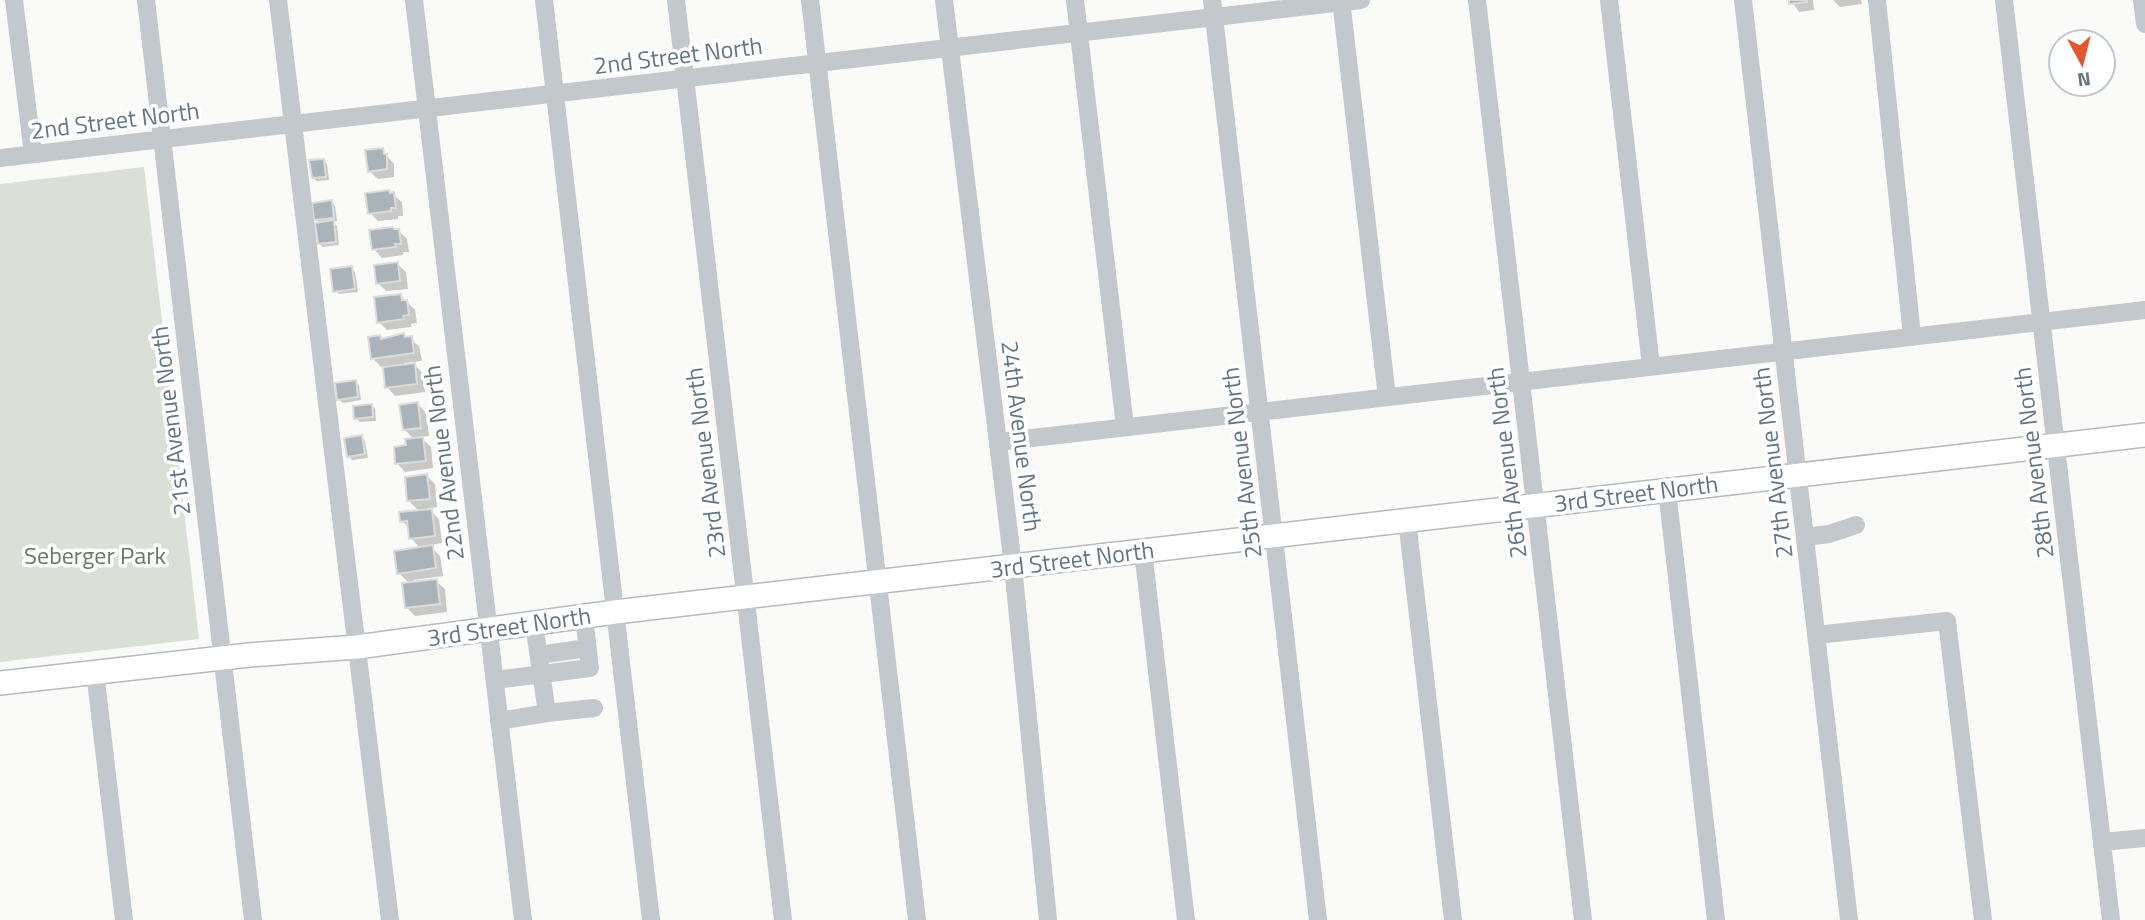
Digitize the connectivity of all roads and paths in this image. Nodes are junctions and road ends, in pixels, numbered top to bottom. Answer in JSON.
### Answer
{"nodes":[{"id":1,"x":14,"y":0,"type":"edge"},
{"id":2,"x":146,"y":0,"type":"edge"},
{"id":3,"x":278,"y":0,"type":"edge"},
{"id":4,"x":414,"y":0,"type":"edge"},
{"id":5,"x":544,"y":0,"type":"edge"},
{"id":6,"x":676,"y":0,"type":"edge"},
{"id":7,"x":810,"y":0,"type":"edge"},
{"id":8,"x":944,"y":0,"type":"edge"},
{"id":9,"x":1075,"y":0,"type":"edge"},
{"id":10,"x":1362,"y":0,"type":"edge"},
{"id":11,"x":1477,"y":0,"type":"edge"},
{"id":12,"x":1609,"y":0,"type":"edge"},
{"id":13,"x":1743,"y":0,"type":"edge"},
{"id":14,"x":1877,"y":0,"type":"edge"},
{"id":15,"x":2004,"y":0,"type":"edge"},
{"id":16,"x":2142,"y":0,"type":"edge"},
{"id":17,"x":1341,"y":1,"type":"edge"},
{"id":18,"x":1213,"y":9,"type":"edge"},
{"id":19,"x":2145,"y":24,"type":"edge"},
{"id":20,"x":1079,"y":33,"type":"junction"},
{"id":21,"x":949,"y":48,"type":"junction"},
{"id":22,"x":818,"y":63,"type":"junction"},
{"id":23,"x":685,"y":79,"type":"junction"},
{"id":24,"x":555,"y":94,"type":"junction"},
{"id":25,"x":426,"y":109,"type":"junction"},
{"id":26,"x":293,"y":124,"type":"junction"},
{"id":27,"x":162,"y":139,"type":"junction"},
{"id":28,"x":33,"y":154,"type":"junction"},
{"id":29,"x":0,"y":158,"type":"edge"},
{"id":30,"x":2145,"y":310,"type":"edge"},
{"id":31,"x":2042,"y":321,"type":"junction"},
{"id":32,"x":1912,"y":336,"type":"junction"},
{"id":33,"x":1783,"y":351,"type":"junction"},
{"id":34,"x":1651,"y":366,"type":"junction"},
{"id":35,"x":1521,"y":381,"type":"junction"},
{"id":36,"x":1387,"y":397,"type":"junction"},
{"id":37,"x":1259,"y":412,"type":"junction"},
{"id":38,"x":1125,"y":427,"type":"junction"},
{"id":39,"x":2145,"y":435,"type":"edge"},
{"id":40,"x":998,"y":442,"type":"junction"},
{"id":41,"x":2056,"y":445,"type":"junction"},
{"id":42,"x":1798,"y":475,"type":"junction"},
{"id":43,"x":1667,"y":490,"type":"junction"},
{"id":44,"x":1535,"y":505,"type":"junction"},
{"id":45,"x":1407,"y":520,"type":"junction"},
{"id":46,"x":1856,"y":525,"type":"dead end"},
{"id":47,"x":1274,"y":536,"type":"junction"},
{"id":48,"x":1805,"y":537,"type":"junction"},
{"id":49,"x":1143,"y":551,"type":"junction"},
{"id":50,"x":1013,"y":566,"type":"junction"},
{"id":51,"x":878,"y":581,"type":"junction"},
{"id":52,"x":745,"y":597,"type":"junction"},
{"id":53,"x":615,"y":612,"type":"junction"},
{"id":54,"x":584,"y":617,"type":"junction"},
{"id":55,"x":534,"y":624,"type":"junction"},
{"id":56,"x":488,"y":630,"type":"junction"},
{"id":57,"x":1816,"y":635,"type":"junction"},
{"id":58,"x":357,"y":646,"type":"junction"},
{"id":59,"x":587,"y":648,"type":"junction"},
{"id":60,"x":539,"y":655,"type":"junction"},
{"id":61,"x":222,"y":657,"type":"junction"},
{"id":62,"x":95,"y":672,"type":"junction"},
{"id":63,"x":542,"y":674,"type":"junction"},
{"id":64,"x":495,"y":680,"type":"junction"},
{"id":65,"x":0,"y":683,"type":"edge"},
{"id":66,"x":594,"y":708,"type":"dead end"},
{"id":67,"x":547,"y":713,"type":"junction"},
{"id":68,"x":499,"y":721,"type":"junction"},
{"id":69,"x":2145,"y":838,"type":"edge"},
{"id":70,"x":2102,"y":842,"type":"junction"},
{"id":71,"x":124,"y":920,"type":"edge"},
{"id":72,"x":253,"y":920,"type":"edge"},
{"id":73,"x":390,"y":920,"type":"edge"},
{"id":74,"x":523,"y":920,"type":"edge"},
{"id":75,"x":651,"y":920,"type":"edge"},
{"id":76,"x":783,"y":920,"type":"edge"},
{"id":77,"x":917,"y":920,"type":"edge"},
{"id":78,"x":1048,"y":920,"type":"edge"},
{"id":79,"x":1185,"y":920,"type":"edge"},
{"id":80,"x":1318,"y":920,"type":"edge"},
{"id":81,"x":1452,"y":920,"type":"edge"},
{"id":82,"x":1583,"y":920,"type":"edge"},
{"id":83,"x":1716,"y":920,"type":"edge"},
{"id":84,"x":1849,"y":920,"type":"edge"},
{"id":85,"x":1983,"y":920,"type":"edge"},
{"id":86,"x":2111,"y":920,"type":"edge"}],
"edges":[{"from":1,"to":28,"type":"street"},
{"from":2,"to":27,"type":"street","name":"21st Avenue North"},
{"from":3,"to":26,"type":"street"},
{"from":4,"to":25,"type":"street","name":"22nd Avenue North"},
{"from":5,"to":24,"type":"street"},
{"from":6,"to":23,"type":"street","name":"23rd Avenue North"},
{"from":7,"to":22,"type":"street"},
{"from":8,"to":21,"type":"street","name":"24th Avenue North"},
{"from":9,"to":20,"type":"street"},
{"from":10,"to":17,"type":"street","name":"2nd Street North"},
{"from":11,"to":35,"type":"street","name":"26th Avenue North"},
{"from":12,"to":34,"type":"street"},
{"from":13,"to":33,"type":"street","name":"27th Avenue North"},
{"from":14,"to":32,"type":"street"},
{"from":15,"to":31,"type":"street","name":"28th Avenue North"},
{"from":16,"to":19,"type":"street"},
{"from":17,"to":18,"type":"street","name":"2nd Street North"},
{"from":17,"to":36,"type":"street"},
{"from":18,"to":20,"type":"street","name":"2nd Street North"},
{"from":18,"to":37,"type":"street","name":"25th Avenue North"},
{"from":20,"to":21,"type":"street","name":"2nd Street North"},
{"from":20,"to":38,"type":"street"},
{"from":21,"to":22,"type":"street","name":"2nd Street North"},
{"from":21,"to":40,"type":"street","name":"24th Avenue North"},
{"from":22,"to":23,"type":"street","name":"2nd Street North"},
{"from":22,"to":51,"type":"street"},
{"from":23,"to":24,"type":"street","name":"2nd Street North"},
{"from":23,"to":52,"type":"street","name":"23rd Avenue North"},
{"from":24,"to":25,"type":"street","name":"2nd Street North"},
{"from":24,"to":53,"type":"street"},
{"from":25,"to":26,"type":"street","name":"2nd Street North"},
{"from":25,"to":56,"type":"street","name":"22nd Avenue North"},
{"from":26,"to":27,"type":"street","name":"2nd Street North"},
{"from":26,"to":58,"type":"street"},
{"from":27,"to":28,"type":"street","name":"2nd Street North"},
{"from":27,"to":61,"type":"street","name":"21st Avenue North"},
{"from":28,"to":29,"type":"street","name":"2nd Street North"},
{"from":30,"to":31,"type":"street"},
{"from":31,"to":32,"type":"street"},
{"from":31,"to":41,"type":"street","name":"28th Avenue North"},
{"from":32,"to":33,"type":"street"},
{"from":33,"to":34,"type":"street"},
{"from":33,"to":42,"type":"street","name":"27th Avenue North"},
{"from":34,"to":35,"type":"street"},
{"from":35,"to":36,"type":"street"},
{"from":35,"to":44,"type":"street","name":"26th Avenue North"},
{"from":36,"to":37,"type":"street"},
{"from":37,"to":38,"type":"street"},
{"from":37,"to":47,"type":"street","name":"25th Avenue North"},
{"from":38,"to":40,"type":"street"},
{"from":39,"to":41,"type":"main road","name":"3rd Street North"},
{"from":40,"to":50,"type":"street","name":"24th Avenue North"},
{"from":41,"to":42,"type":"main road","name":"3rd Street North"},
{"from":41,"to":70,"type":"street","name":"28th Avenue North"},
{"from":42,"to":43,"type":"main road","name":"3rd Street North"},
{"from":42,"to":48,"type":"street","name":"27th Avenue North"},
{"from":43,"to":44,"type":"main road","name":"3rd Street North"},
{"from":43,"to":83,"type":"street"},
{"from":44,"to":45,"type":"main road","name":"3rd Street North"},
{"from":44,"to":82,"type":"street","name":"26th Avenue North"},
{"from":45,"to":47,"type":"main road","name":"3rd Street North"},
{"from":45,"to":81,"type":"street"},
{"from":46,"to":48,"type":"street"},
{"from":47,"to":49,"type":"main road","name":"3rd Street North"},
{"from":47,"to":80,"type":"street","name":"25th Avenue North"},
{"from":48,"to":57,"type":"street","name":"27th Avenue North"},
{"from":49,"to":50,"type":"main road","name":"3rd Street North"},
{"from":49,"to":79,"type":"street"},
{"from":50,"to":51,"type":"main road","name":"3rd Street North"},
{"from":50,"to":78,"type":"street","name":"24th Avenue North"},
{"from":51,"to":52,"type":"main road","name":"3rd Street North"},
{"from":51,"to":77,"type":"street"},
{"from":52,"to":53,"type":"main road","name":"3rd Street North"},
{"from":52,"to":76,"type":"street","name":"23rd Avenue North"},
{"from":53,"to":54,"type":"main road","name":"3rd Street North"},
{"from":53,"to":75,"type":"street"},
{"from":54,"to":55,"type":"main road","name":"3rd Street North"},
{"from":54,"to":59,"type":"street"},
{"from":55,"to":56,"type":"main road","name":"3rd Street North"},
{"from":55,"to":60,"type":"street"},
{"from":56,"to":58,"type":"main road","name":"3rd Street North"},
{"from":56,"to":64,"type":"street","name":"22nd Avenue North"},
{"from":57,"to":84,"type":"street","name":"27th Avenue North"},
{"from":57,"to":85,"type":"street"},
{"from":58,"to":61,"type":"main road","name":"3rd Street North"},
{"from":58,"to":73,"type":"street"},
{"from":59,"to":60,"type":"street"},
{"from":59,"to":63,"type":"street"},
{"from":60,"to":63,"type":"street"},
{"from":61,"to":62,"type":"main road","name":"3rd Street North"},
{"from":61,"to":72,"type":"street","name":"21st Avenue North"},
{"from":62,"to":65,"type":"main road","name":"3rd Street North"},
{"from":62,"to":71,"type":"street"},
{"from":63,"to":64,"type":"street"},
{"from":63,"to":67,"type":"street"},
{"from":64,"to":68,"type":"street","name":"22nd Avenue North"},
{"from":66,"to":67,"type":"street"},
{"from":67,"to":68,"type":"street"},
{"from":68,"to":74,"type":"street","name":"22nd Avenue North"},
{"from":69,"to":70,"type":"street"},
{"from":70,"to":86,"type":"street","name":"28th Avenue North"}]}
